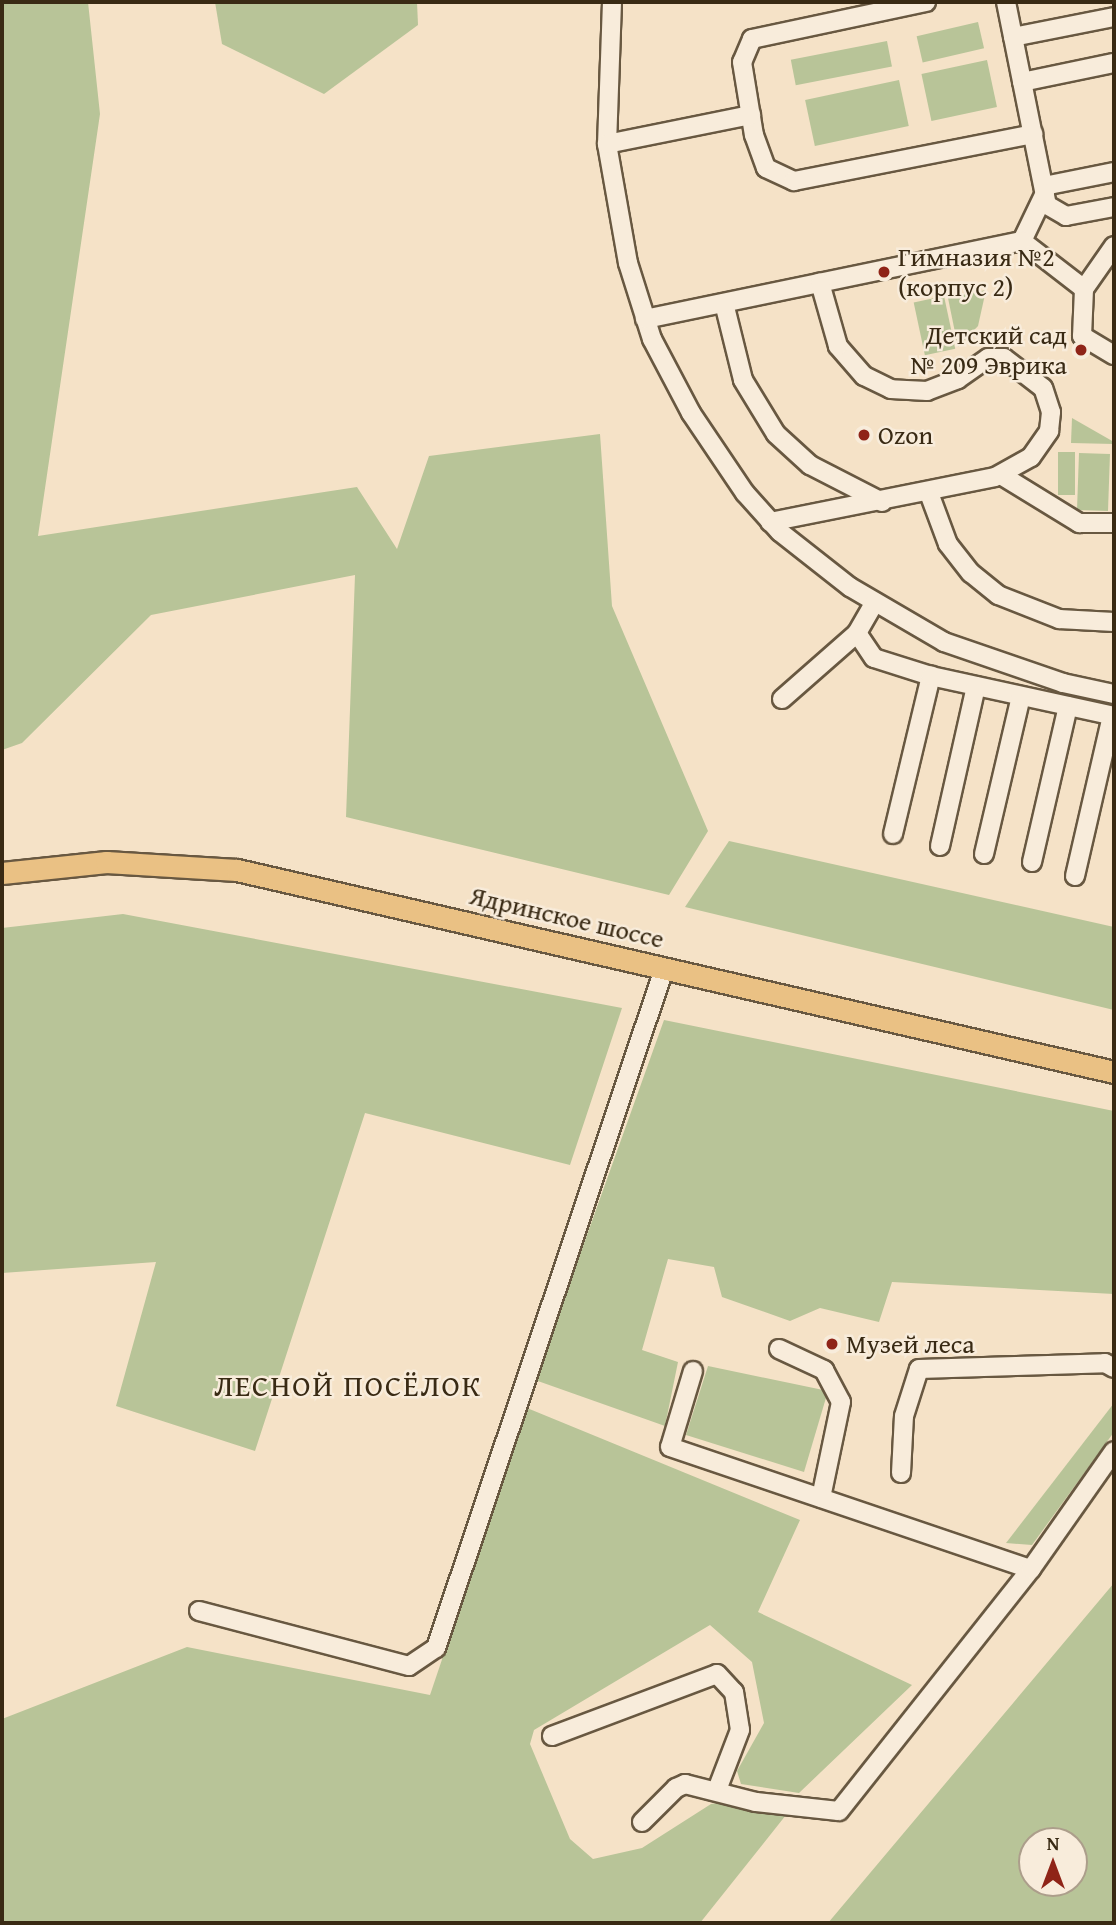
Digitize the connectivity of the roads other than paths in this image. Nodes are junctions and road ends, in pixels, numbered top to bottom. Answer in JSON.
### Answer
{"nodes":[{"id":1,"x":612,"y":2,"type":"edge"},
{"id":2,"x":926,"y":2,"type":"edge"},
{"id":3,"x":1006,"y":2,"type":"edge"},
{"id":4,"x":1114,"y":17,"type":"edge"},
{"id":5,"x":1013,"y":37,"type":"junction"},
{"id":6,"x":1114,"y":63,"type":"edge"},
{"id":7,"x":1022,"y":82,"type":"junction"},
{"id":8,"x":751,"y":115,"type":"junction"},
{"id":9,"x":1033,"y":134,"type":"junction"},
{"id":10,"x":607,"y":144,"type":"junction"},
{"id":11,"x":1114,"y":172,"type":"edge"},
{"id":12,"x":1044,"y":190,"type":"junction"},
{"id":13,"x":1114,"y":207,"type":"edge"},
{"id":14,"x":1022,"y":241,"type":"junction"},
{"id":15,"x":1114,"y":246,"type":"edge"},
{"id":16,"x":820,"y":283,"type":"junction"},
{"id":17,"x":1084,"y":289,"type":"junction"},
{"id":18,"x":724,"y":303,"type":"junction"},
{"id":19,"x":645,"y":319,"type":"junction"},
{"id":20,"x":1114,"y":355,"type":"edge"},
{"id":21,"x":1001,"y":475,"type":"junction"},
{"id":22,"x":929,"y":493,"type":"junction"},
{"id":23,"x":882,"y":502,"type":"junction"},
{"id":24,"x":771,"y":522,"type":"junction"},
{"id":25,"x":1114,"y":523,"type":"edge"},
{"id":26,"x":874,"y":604,"type":"junction"},
{"id":27,"x":1114,"y":622,"type":"edge"},
{"id":28,"x":857,"y":633,"type":"junction"},
{"id":29,"x":931,"y":676,"type":"junction"},
{"id":30,"x":976,"y":686,"type":"junction"},
{"id":31,"x":1114,"y":694,"type":"edge"},
{"id":32,"x":1021,"y":696,"type":"junction"},
{"id":33,"x":782,"y":699,"type":"dead end"},
{"id":34,"x":1068,"y":706,"type":"junction"},
{"id":35,"x":1113,"y":716,"type":"edge"},
{"id":36,"x":894,"y":835,"type":"dead end"},
{"id":37,"x":940,"y":846,"type":"dead end"},
{"id":38,"x":985,"y":854,"type":"dead end"},
{"id":39,"x":1032,"y":862,"type":"dead end"},
{"id":40,"x":2,"y":873,"type":"edge"},
{"id":41,"x":1075,"y":876,"type":"dead end"},
{"id":42,"x":664,"y":969,"type":"junction"},
{"id":43,"x":1114,"y":1072,"type":"edge"},
{"id":44,"x":779,"y":1349,"type":"dead end"},
{"id":45,"x":1114,"y":1368,"type":"edge"},
{"id":46,"x":693,"y":1371,"type":"dead end"},
{"id":47,"x":1114,"y":1451,"type":"edge"},
{"id":48,"x":901,"y":1473,"type":"dead end"},
{"id":49,"x":821,"y":1499,"type":"junction"},
{"id":50,"x":1031,"y":1569,"type":"junction"},
{"id":51,"x":199,"y":1611,"type":"dead end"},
{"id":52,"x":552,"y":1736,"type":"dead end"},
{"id":53,"x":717,"y":1790,"type":"junction"},
{"id":54,"x":642,"y":1822,"type":"dead end"}],
"edges":[{"from":1,"to":10,"type":"street"},
{"from":2,"to":8,"type":"street"},
{"from":3,"to":5,"type":"street"},
{"from":4,"to":5,"type":"street"},
{"from":5,"to":7,"type":"street"},
{"from":6,"to":7,"type":"street"},
{"from":7,"to":9,"type":"street"},
{"from":8,"to":9,"type":"street"},
{"from":8,"to":10,"type":"street"},
{"from":9,"to":12,"type":"street"},
{"from":10,"to":19,"type":"street"},
{"from":11,"to":12,"type":"street"},
{"from":12,"to":13,"type":"street"},
{"from":12,"to":14,"type":"street"},
{"from":14,"to":16,"type":"street"},
{"from":14,"to":17,"type":"street"},
{"from":15,"to":17,"type":"street"},
{"from":16,"to":18,"type":"street"},
{"from":16,"to":21,"type":"street"},
{"from":17,"to":20,"type":"street"},
{"from":18,"to":19,"type":"street"},
{"from":18,"to":23,"type":"street"},
{"from":19,"to":24,"type":"street"},
{"from":21,"to":22,"type":"street"},
{"from":21,"to":25,"type":"street"},
{"from":22,"to":23,"type":"street"},
{"from":22,"to":27,"type":"street"},
{"from":23,"to":24,"type":"street"},
{"from":24,"to":26,"type":"street"},
{"from":26,"to":28,"type":"street"},
{"from":26,"to":31,"type":"street"},
{"from":28,"to":29,"type":"street"},
{"from":28,"to":33,"type":"street"},
{"from":29,"to":30,"type":"street"},
{"from":29,"to":36,"type":"street"},
{"from":30,"to":32,"type":"street"},
{"from":30,"to":37,"type":"street"},
{"from":32,"to":34,"type":"street"},
{"from":32,"to":38,"type":"street"},
{"from":34,"to":35,"type":"street"},
{"from":34,"to":39,"type":"street"},
{"from":35,"to":41,"type":"street"},
{"from":40,"to":42,"type":"main road","name":"Ядринское шоссе"},
{"from":42,"to":43,"type":"main road","name":"Ядринское шоссе"},
{"from":42,"to":51,"type":"street"},
{"from":44,"to":49,"type":"street"},
{"from":45,"to":48,"type":"street"},
{"from":46,"to":49,"type":"street"},
{"from":47,"to":50,"type":"street"},
{"from":49,"to":50,"type":"street"},
{"from":50,"to":53,"type":"street"},
{"from":52,"to":53,"type":"street"},
{"from":53,"to":54,"type":"street"}]}
